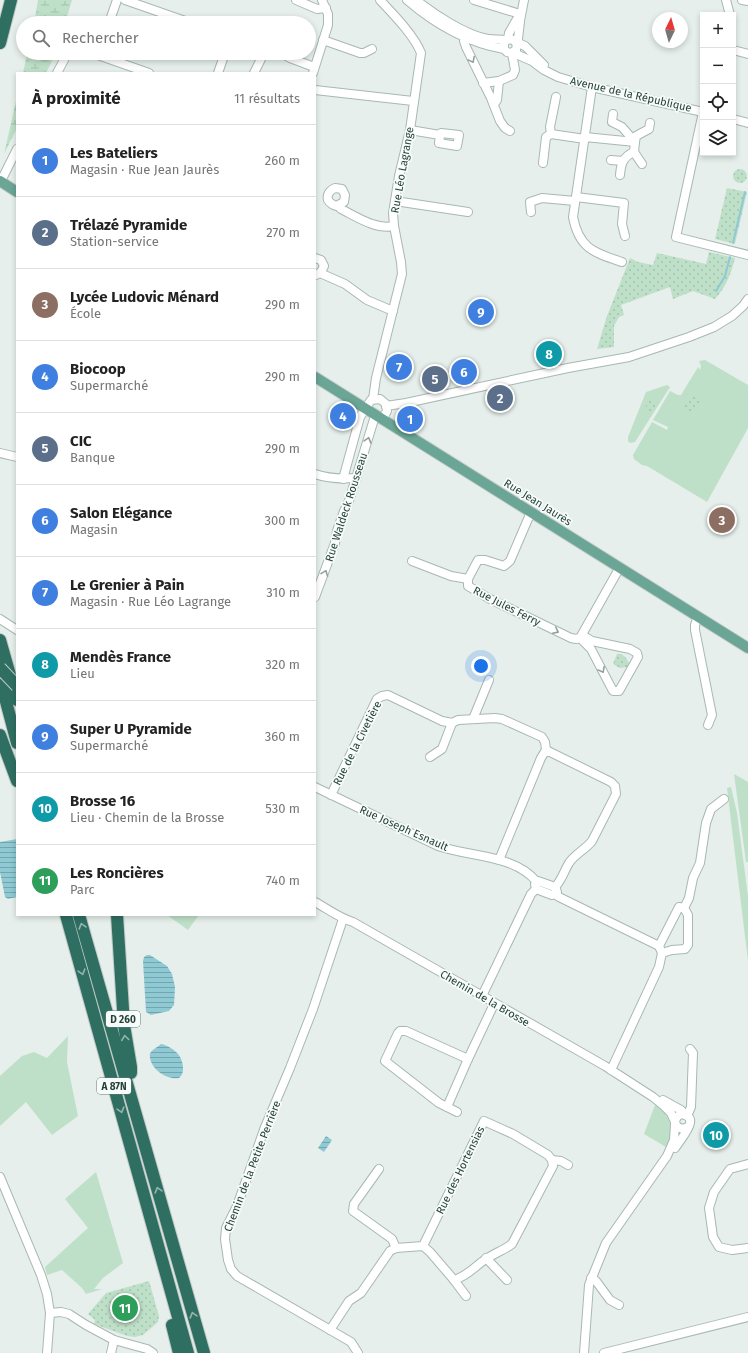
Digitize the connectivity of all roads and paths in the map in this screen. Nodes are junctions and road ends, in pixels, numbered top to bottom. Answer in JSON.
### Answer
{"nodes":[{"id":1,"x":11,"y":0,"type":"edge"},
{"id":2,"x":117,"y":0,"type":"edge"},
{"id":3,"x":125,"y":0,"type":"edge"},
{"id":4,"x":296,"y":0,"type":"edge"},
{"id":5,"x":322,"y":0,"type":"edge"},
{"id":6,"x":380,"y":0,"type":"edge"},
{"id":7,"x":407,"y":0,"type":"edge"},
{"id":8,"x":416,"y":0,"type":"edge"},
{"id":9,"x":474,"y":0,"type":"edge"},
{"id":10,"x":524,"y":0,"type":"edge"},
{"id":11,"x":726,"y":0,"type":"edge"},
{"id":12,"x":742,"y":0,"type":"edge"},
{"id":13,"x":748,"y":1,"type":"edge"},
{"id":14,"x":326,"y":8,"type":"junction"},
{"id":15,"x":729,"y":12,"type":"edge"},
{"id":16,"x":520,"y":14,"type":"junction"},
{"id":17,"x":111,"y":16,"type":"edge"},
{"id":18,"x":171,"y":16,"type":"edge"},
{"id":19,"x":466,"y":37,"type":"junction"},
{"id":20,"x":324,"y":40,"type":"junction"},
{"id":21,"x":512,"y":41,"type":"junction"},
{"id":22,"x":0,"y":43,"type":"edge"},
{"id":23,"x":372,"y":49,"type":"dead end"},
{"id":24,"x":504,"y":49,"type":"junction"},
{"id":25,"x":736,"y":51,"type":"edge"},
{"id":26,"x":513,"y":52,"type":"junction"},
{"id":27,"x":748,"y":54,"type":"edge"},
{"id":28,"x":64,"y":60,"type":"edge"},
{"id":29,"x":113,"y":60,"type":"edge"},
{"id":30,"x":223,"y":60,"type":"edge"},
{"id":31,"x":260,"y":60,"type":"edge"},
{"id":32,"x":294,"y":60,"type":"edge"},
{"id":33,"x":314,"y":70,"type":"edge"},
{"id":34,"x":58,"y":72,"type":"edge"},
{"id":35,"x":146,"y":72,"type":"edge"},
{"id":36,"x":218,"y":72,"type":"edge"},
{"id":37,"x":254,"y":72,"type":"edge"},
{"id":38,"x":558,"y":76,"type":"junction"},
{"id":39,"x":499,"y":81,"type":"junction"},
{"id":40,"x":484,"y":83,"type":"junction"},
{"id":41,"x":592,"y":87,"type":"junction"},
{"id":42,"x":316,"y":90,"type":"edge"},
{"id":43,"x":556,"y":97,"type":"dead end"},
{"id":44,"x":413,"y":101,"type":"junction"},
{"id":45,"x":494,"y":104,"type":"junction"},
{"id":46,"x":700,"y":111,"type":"edge"},
{"id":47,"x":613,"y":114,"type":"dead end"},
{"id":48,"x":701,"y":120,"type":"edge"},
{"id":49,"x":736,"y":120,"type":"edge"},
{"id":50,"x":748,"y":122,"type":"edge"},
{"id":51,"x":650,"y":124,"type":"dead end"},
{"id":52,"x":410,"y":130,"type":"junction"},
{"id":53,"x":510,"y":130,"type":"dead end"},
{"id":54,"x":550,"y":134,"type":"junction"},
{"id":55,"x":440,"y":135,"type":"dead end"},
{"id":56,"x":585,"y":138,"type":"junction"},
{"id":57,"x":635,"y":142,"type":"junction"},
{"id":58,"x":16,"y":151,"type":"edge"},
{"id":59,"x":634,"y":152,"type":"junction"},
{"id":60,"x":611,"y":160,"type":"dead end"},
{"id":61,"x":623,"y":161,"type":"junction"},
{"id":62,"x":542,"y":163,"type":"dead end"},
{"id":63,"x":642,"y":164,"type":"dead end"},
{"id":64,"x":620,"y":175,"type":"dead end"},
{"id":65,"x":0,"y":181,"type":"edge"},
{"id":66,"x":16,"y":191,"type":"edge"},
{"id":67,"x":575,"y":199,"type":"junction"},
{"id":68,"x":395,"y":201,"type":"junction"},
{"id":69,"x":338,"y":205,"type":"dead end"},
{"id":70,"x":468,"y":212,"type":"dead end"},
{"id":71,"x":531,"y":212,"type":"dead end"},
{"id":72,"x":394,"y":226,"type":"junction"},
{"id":73,"x":625,"y":236,"type":"dead end"},
{"id":74,"x":748,"y":255,"type":"edge"},
{"id":75,"x":316,"y":258,"type":"edge"},
{"id":76,"x":622,"y":262,"type":"dead end"},
{"id":77,"x":317,"y":274,"type":"edge"},
{"id":78,"x":748,"y":299,"type":"edge"},
{"id":79,"x":393,"y":310,"type":"junction"},
{"id":80,"x":316,"y":379,"type":"edge"},
{"id":81,"x":373,"y":399,"type":"junction"},
{"id":82,"x":386,"y":406,"type":"junction"},
{"id":83,"x":365,"y":409,"type":"junction"},
{"id":84,"x":378,"y":418,"type":"junction"},
{"id":85,"x":0,"y":453,"type":"edge"},
{"id":86,"x":16,"y":457,"type":"edge"},
{"id":87,"x":316,"y":474,"type":"edge"},
{"id":88,"x":356,"y":478,"type":"junction"},
{"id":89,"x":343,"y":479,"type":"junction"},
{"id":90,"x":531,"y":512,"type":"junction"},
{"id":91,"x":412,"y":560,"type":"dead end"},
{"id":92,"x":620,"y":567,"type":"junction"},
{"id":93,"x":468,"y":579,"type":"junction"},
{"id":94,"x":316,"y":594,"type":"edge"},
{"id":95,"x":698,"y":616,"type":"junction"},
{"id":96,"x":0,"y":619,"type":"edge"},
{"id":97,"x":16,"y":629,"type":"edge"},
{"id":98,"x":581,"y":637,"type":"junction"},
{"id":99,"x":0,"y":640,"type":"edge"},
{"id":100,"x":748,"y":648,"type":"edge"},
{"id":101,"x":0,"y":668,"type":"edge"},
{"id":102,"x":0,"y":679,"type":"edge"},
{"id":103,"x":489,"y":680,"type":"dead end"},
{"id":104,"x":16,"y":685,"type":"edge"},
{"id":105,"x":16,"y":696,"type":"edge"},
{"id":106,"x":473,"y":719,"type":"junction"},
{"id":107,"x":452,"y":723,"type":"junction"},
{"id":108,"x":708,"y":726,"type":"dead end"},
{"id":109,"x":0,"y":735,"type":"edge"},
{"id":110,"x":16,"y":739,"type":"edge"},
{"id":111,"x":546,"y":750,"type":"junction"},
{"id":112,"x":430,"y":756,"type":"dead end"},
{"id":113,"x":16,"y":778,"type":"edge"},
{"id":114,"x":316,"y":788,"type":"edge"},
{"id":115,"x":331,"y":795,"type":"junction"},
{"id":116,"x":724,"y":800,"type":"dead end"},
{"id":117,"x":499,"y":860,"type":"junction"},
{"id":118,"x":536,"y":885,"type":"junction"},
{"id":119,"x":555,"y":891,"type":"junction"},
{"id":120,"x":316,"y":902,"type":"edge"},
{"id":121,"x":684,"y":908,"type":"junction"},
{"id":122,"x":61,"y":916,"type":"edge"},
{"id":123,"x":66,"y":916,"type":"edge"},
{"id":124,"x":79,"y":916,"type":"edge"},
{"id":125,"x":117,"y":916,"type":"edge"},
{"id":126,"x":343,"y":919,"type":"junction"},
{"id":127,"x":72,"y":934,"type":"junction"},
{"id":128,"x":661,"y":949,"type":"junction"},
{"id":129,"x":482,"y":996,"type":"junction"},
{"id":130,"x":494,"y":1004,"type":"junction"},
{"id":131,"x":690,"y":1049,"type":"dead end"},
{"id":132,"x":468,"y":1059,"type":"junction"},
{"id":133,"x":611,"y":1070,"type":"junction"},
{"id":134,"x":130,"y":1090,"type":"junction"},
{"id":135,"x":653,"y":1097,"type":"junction"},
{"id":136,"x":447,"y":1107,"type":"junction"},
{"id":137,"x":457,"y":1112,"type":"dead end"},
{"id":138,"x":686,"y":1115,"type":"junction"},
{"id":139,"x":675,"y":1123,"type":"junction"},
{"id":140,"x":688,"y":1127,"type":"junction"},
{"id":141,"x":667,"y":1156,"type":"junction"},
{"id":142,"x":552,"y":1160,"type":"junction"},
{"id":143,"x":748,"y":1164,"type":"edge"},
{"id":144,"x":568,"y":1165,"type":"dead end"},
{"id":145,"x":379,"y":1169,"type":"dead end"},
{"id":146,"x":0,"y":1177,"type":"edge"},
{"id":147,"x":157,"y":1239,"type":"junction"},
{"id":148,"x":423,"y":1246,"type":"junction"},
{"id":149,"x":396,"y":1248,"type":"junction"},
{"id":150,"x":748,"y":1248,"type":"edge"},
{"id":151,"x":486,"y":1258,"type":"junction"},
{"id":152,"x":591,"y":1278,"type":"junction"},
{"id":153,"x":454,"y":1280,"type":"junction"},
{"id":154,"x":507,"y":1280,"type":"dead end"},
{"id":155,"x":466,"y":1296,"type":"dead end"},
{"id":156,"x":619,"y":1305,"type":"dead end"},
{"id":157,"x":50,"y":1313,"type":"junction"},
{"id":158,"x":748,"y":1317,"type":"edge"},
{"id":159,"x":172,"y":1323,"type":"junction"},
{"id":160,"x":330,"y":1330,"type":"junction"},
{"id":161,"x":114,"y":1340,"type":"junction"},
{"id":162,"x":134,"y":1349,"type":"edge"},
{"id":163,"x":47,"y":1353,"type":"edge"},
{"id":164,"x":111,"y":1353,"type":"edge"},
{"id":165,"x":152,"y":1353,"type":"edge"},
{"id":166,"x":176,"y":1353,"type":"edge"},
{"id":167,"x":179,"y":1353,"type":"edge"},
{"id":168,"x":188,"y":1353,"type":"edge"},
{"id":169,"x":204,"y":1353,"type":"edge"},
{"id":170,"x":358,"y":1353,"type":"edge"},
{"id":171,"x":584,"y":1353,"type":"edge"},
{"id":172,"x":604,"y":1353,"type":"edge"}],
"edges":[{"from":1,"to":22,"type":"highway"},
{"from":2,"to":17,"type":"street"},
{"from":3,"to":18,"type":"street"},
{"from":4,"to":14,"type":"street"},
{"from":5,"to":14,"type":"street"},
{"from":6,"to":44,"type":"street","name":"Rue Léo Lagrange"},
{"from":7,"to":19,"type":"street"},
{"from":8,"to":21,"type":"street"},
{"from":9,"to":16,"type":"street"},
{"from":10,"to":16,"type":"street"},
{"from":11,"to":15,"type":"street"},
{"from":12,"to":13,"type":"street"},
{"from":14,"to":20,"type":"street"},
{"from":16,"to":21,"type":"street"},
{"from":19,"to":24,"type":"street"},
{"from":19,"to":40,"type":"street","one_way":true},
{"from":20,"to":23,"type":"street"},
{"from":20,"to":33,"type":"street"},
{"from":21,"to":24,"type":"street"},
{"from":21,"to":26,"type":"street"},
{"from":21,"to":38,"type":"street","name":"Avenue de la République"},
{"from":24,"to":26,"type":"street"},
{"from":25,"to":27,"type":"street"},
{"from":26,"to":38,"type":"street","name":"Avenue de la République"},
{"from":26,"to":39,"type":"street"},
{"from":28,"to":34,"type":"street"},
{"from":29,"to":35,"type":"street"},
{"from":30,"to":36,"type":"street"},
{"from":31,"to":37,"type":"street"},
{"from":32,"to":33,"type":"street"},
{"from":38,"to":41,"type":"street","name":"Avenue de la République"},
{"from":39,"to":40,"type":"street"},
{"from":39,"to":45,"type":"street"},
{"from":40,"to":45,"type":"street"},
{"from":41,"to":46,"type":"street","name":"Avenue de la République"},
{"from":41,"to":56,"type":"street"},
{"from":42,"to":44,"type":"street"},
{"from":43,"to":54,"type":"street"},
{"from":44,"to":52,"type":"street","name":"Rue Léo Lagrange"},
{"from":45,"to":53,"type":"street"},
{"from":47,"to":57,"type":"street"},
{"from":48,"to":74,"type":"street"},
{"from":49,"to":50,"type":"street"},
{"from":51,"to":57,"type":"street"},
{"from":52,"to":55,"type":"street"},
{"from":52,"to":68,"type":"street","name":"Rue Léo Lagrange"},
{"from":54,"to":56,"type":"street"},
{"from":54,"to":62,"type":"street"},
{"from":56,"to":57,"type":"street"},
{"from":56,"to":67,"type":"street"},
{"from":57,"to":59,"type":"street"},
{"from":58,"to":65,"type":"street"},
{"from":59,"to":61,"type":"street"},
{"from":59,"to":63,"type":"street"},
{"from":60,"to":61,"type":"street"},
{"from":61,"to":64,"type":"street"},
{"from":65,"to":66,"type":"main road"},
{"from":67,"to":71,"type":"street"},
{"from":67,"to":73,"type":"street"},
{"from":67,"to":76,"type":"street"},
{"from":68,"to":70,"type":"street"},
{"from":68,"to":72,"type":"street","name":"Rue Léo Lagrange"},
{"from":69,"to":72,"type":"street"},
{"from":72,"to":79,"type":"street","name":"Rue Léo Lagrange"},
{"from":75,"to":77,"type":"street"},
{"from":77,"to":79,"type":"street"},
{"from":78,"to":82,"type":"street"},
{"from":79,"to":81,"type":"street","name":"Rue Léo Lagrange"},
{"from":80,"to":83,"type":"main road","name":"Rue Jean Jaurès"},
{"from":81,"to":82,"type":"street"},
{"from":81,"to":83,"type":"street"},
{"from":82,"to":84,"type":"street"},
{"from":83,"to":84,"type":"main road","name":"Rue Jean Jaurès"},
{"from":83,"to":89,"type":"street"},
{"from":88,"to":84,"type":"street","name":"Rue Waldeck Rousseau","one_way":true},
{"from":84,"to":90,"type":"main road","name":"Rue Jean Jaurès"},
{"from":85,"to":86,"type":"street"},
{"from":87,"to":89,"type":"street"},
{"from":88,"to":89,"type":"street"},
{"from":94,"to":88,"type":"street","name":"Rue Waldeck Rousseau","one_way":true},
{"from":90,"to":92,"type":"main road","name":"Rue Jean Jaurès"},
{"from":90,"to":93,"type":"street","name":"Rue Jules Ferry"},
{"from":91,"to":93,"type":"street"},
{"from":92,"to":95,"type":"main road","name":"Rue Jean Jaurès"},
{"from":92,"to":98,"type":"street"},
{"from":93,"to":98,"type":"street","name":"Rue Jules Ferry","one_way":true},
{"from":95,"to":100,"type":"main road","name":"Rue Jean Jaurès"},
{"from":95,"to":108,"type":"street"},
{"from":96,"to":97,"type":"street"},
{"from":98,"to":98,"type":"street","name":"Rue Jules Ferry","one_way":true},
{"from":99,"to":105,"type":"highway"},
{"from":101,"to":104,"type":"highway","bridge":true},
{"from":102,"to":110,"type":"highway"},
{"from":103,"to":106,"type":"street"},
{"from":106,"to":107,"type":"street","name":"Rue de la Civetière"},
{"from":106,"to":111,"type":"street","name":"Rue de la Civetière"},
{"from":107,"to":112,"type":"street"},
{"from":107,"to":115,"type":"street","name":"Rue de la Civetière"},
{"from":109,"to":113,"type":"highway"},
{"from":111,"to":117,"type":"street"},
{"from":111,"to":119,"type":"street"},
{"from":114,"to":115,"type":"street","name":"Rue Joseph Esnault"},
{"from":115,"to":117,"type":"street","name":"Rue Joseph Esnault"},
{"from":116,"to":121,"type":"street"},
{"from":117,"to":118,"type":"street","name":"Rue Joseph Esnault"},
{"from":118,"to":119,"type":"street"},
{"from":118,"to":129,"type":"street"},
{"from":119,"to":128,"type":"street"},
{"from":120,"to":126,"type":"street","name":"Chemin de la Brosse"},
{"from":121,"to":128,"type":"street"},
{"from":121,"to":128,"type":"street"},
{"from":122,"to":127,"type":"highway"},
{"from":123,"to":127,"type":"highway","number":"A 87N"},
{"from":134,"to":124,"type":"highway","number":"A 87N","one_way":true},
{"from":134,"to":125,"type":"highway","number":"D 260","one_way":true},
{"from":126,"to":129,"type":"street","name":"Chemin de la Brosse"},
{"from":126,"to":160,"type":"street","name":"Chemin de la Petite Perrière"},
{"from":127,"to":147,"type":"highway","number":"A 87N","one_way":true},
{"from":128,"to":133,"type":"street"},
{"from":129,"to":130,"type":"street","name":"Chemin de la Brosse"},
{"from":130,"to":132,"type":"street"},
{"from":130,"to":133,"type":"street","name":"Chemin de la Brosse"},
{"from":131,"to":138,"type":"street"},
{"from":132,"to":136,"type":"street"},
{"from":132,"to":136,"type":"street"},
{"from":133,"to":135,"type":"street","name":"Chemin de la Brosse"},
{"from":169,"to":134,"type":"highway","number":"A 87N","one_way":true},
{"from":135,"to":138,"type":"street","name":"Chemin de la Brosse"},
{"from":135,"to":139,"type":"street","name":"Chemin de la Brosse"},
{"from":136,"to":137,"type":"street"},
{"from":138,"to":139,"type":"street"},
{"from":138,"to":140,"type":"street"},
{"from":139,"to":140,"type":"street"},
{"from":139,"to":141,"type":"street"},
{"from":140,"to":141,"type":"street"},
{"from":141,"to":152,"type":"street"},
{"from":142,"to":144,"type":"street","name":"Rue des Hortensias"},
{"from":142,"to":148,"type":"street","name":"Rue des Hortensias"},
{"from":142,"to":151,"type":"street"},
{"from":143,"to":150,"type":"street"},
{"from":145,"to":149,"type":"street"},
{"from":146,"to":157,"type":"street"},
{"from":147,"to":159,"type":"highway"},
{"from":147,"to":168,"type":"highway","number":"A 87N"},
{"from":148,"to":149,"type":"street"},
{"from":148,"to":153,"type":"street"},
{"from":149,"to":160,"type":"street"},
{"from":151,"to":153,"type":"street"},
{"from":151,"to":154,"type":"street"},
{"from":152,"to":156,"type":"street"},
{"from":152,"to":171,"type":"street"},
{"from":153,"to":155,"type":"street"},
{"from":157,"to":161,"type":"street"},
{"from":157,"to":163,"type":"street"},
{"from":158,"to":172,"type":"street"},
{"from":159,"to":166,"type":"highway"},
{"from":159,"to":167,"type":"highway"},
{"from":160,"to":170,"type":"street","name":"Chemin de la Petite Perrière"},
{"from":161,"to":162,"type":"street"},
{"from":161,"to":164,"type":"street"},
{"from":162,"to":165,"type":"street"}]}
